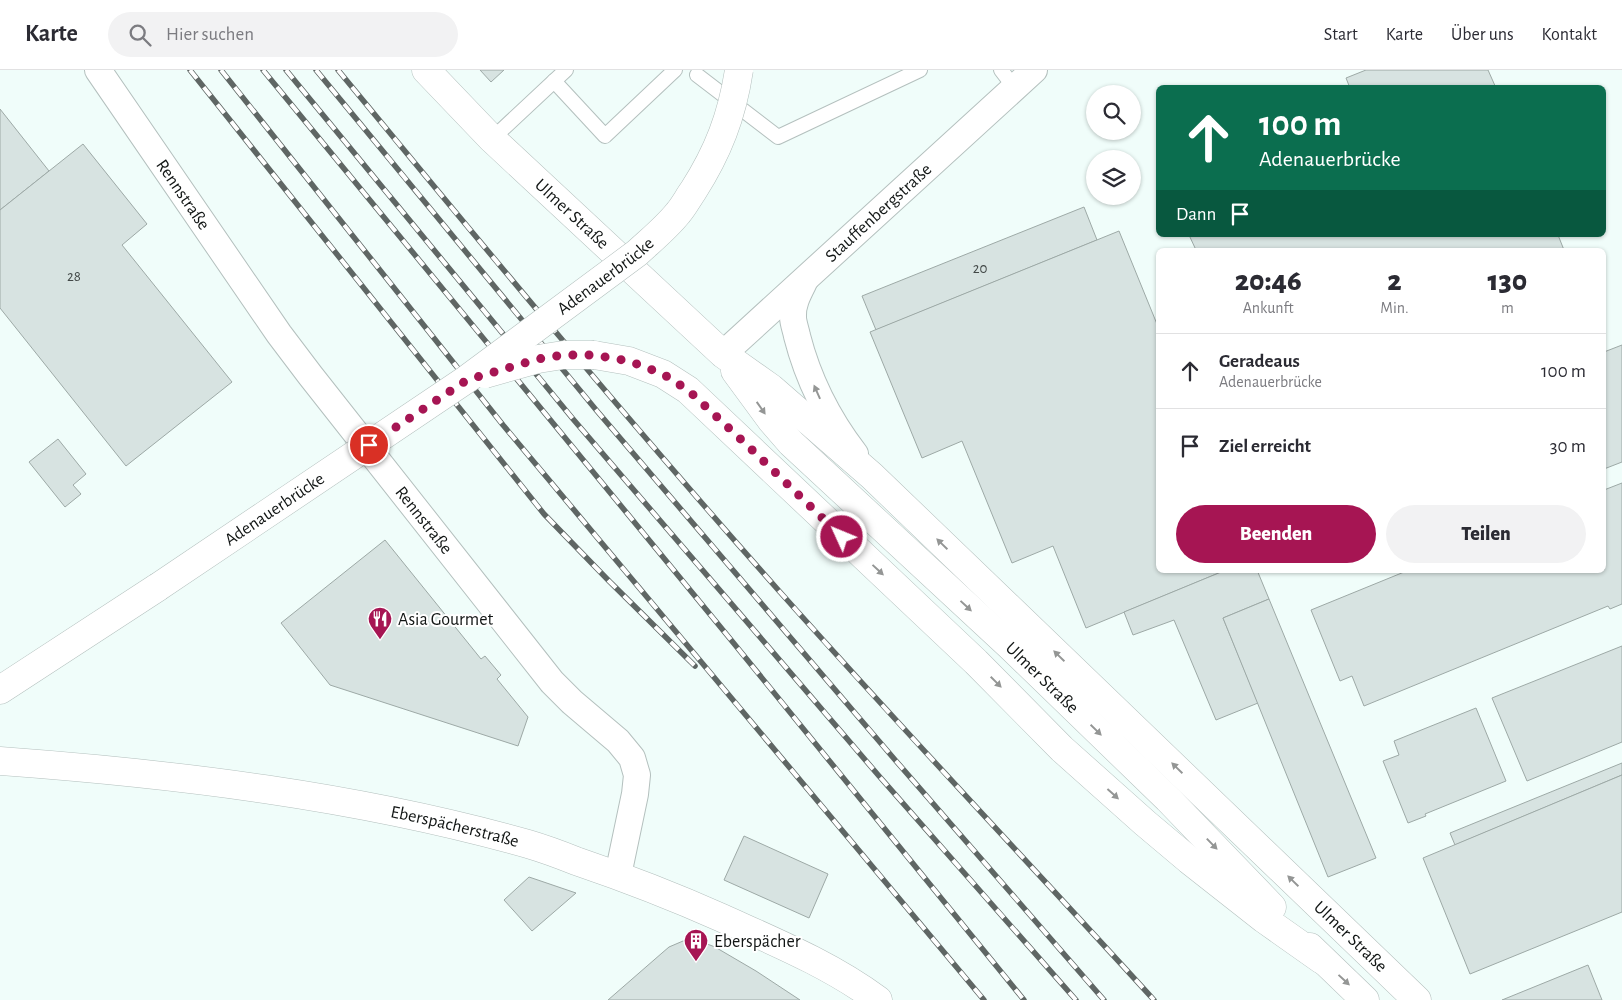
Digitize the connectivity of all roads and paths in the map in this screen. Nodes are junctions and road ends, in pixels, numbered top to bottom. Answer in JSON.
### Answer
{"nodes":[{"id":1,"x":98,"y":70,"type":"edge"},
{"id":2,"x":426,"y":70,"type":"edge"},
{"id":3,"x":566,"y":70,"type":"edge"},
{"id":4,"x":675,"y":70,"type":"edge"},
{"id":5,"x":739,"y":70,"type":"edge"},
{"id":6,"x":920,"y":70,"type":"edge"},
{"id":7,"x":1034,"y":70,"type":"edge"},
{"id":8,"x":700,"y":72,"type":"edge"},
{"id":9,"x":1008,"y":79,"type":"edge"},
{"id":10,"x":554,"y":81,"type":"junction"},
{"id":11,"x":492,"y":139,"type":"junction"},
{"id":12,"x":807,"y":276,"type":"junction"},
{"id":13,"x":723,"y":354,"type":"junction"},
{"id":14,"x":467,"y":380,"type":"junction"},
{"id":15,"x":872,"y":476,"type":"junction"},
{"id":16,"x":0,"y":690,"type":"edge"},
{"id":17,"x":0,"y":761,"type":"edge"},
{"id":18,"x":618,"y":875,"type":"junction"},
{"id":19,"x":1322,"y":960,"type":"junction"},
{"id":20,"x":878,"y":1000,"type":"edge"},
{"id":21,"x":1365,"y":1000,"type":"edge"},
{"id":22,"x":1417,"y":1000,"type":"edge"}],
"edges":[{"from":1,"to":18,"type":"street","name":"Rennstraße"},
{"from":2,"to":11,"type":"main road","name":"Ulmer Straße"},
{"from":3,"to":10,"type":"lane"},
{"from":4,"to":10,"type":"lane"},
{"from":5,"to":14,"type":"main road","name":"Adenauerbrücke","bridge":true},
{"from":6,"to":8,"type":"lane"},
{"from":7,"to":9,"type":"street","name":"Stauffenbergstraße"},
{"from":9,"to":12,"type":"street","name":"Stauffenbergstraße"},
{"from":10,"to":11,"type":"lane"},
{"from":11,"to":13,"type":"main road","name":"Ulmer Straße"},
{"from":12,"to":13,"type":"street","name":"Stauffenbergstraße"},
{"from":15,"to":12,"type":"street","name":"Ulmer Straße","one_way":true},
{"from":13,"to":15,"type":"main road","name":"Ulmer Straße"},
{"from":13,"to":19,"type":"main road","name":"Ulmer Straße","one_way":true},
{"from":14,"to":16,"type":"main road","name":"Adenauerbrücke","bridge":true},
{"from":14,"to":19,"type":"main road","one_way":true,"bridge":true},
{"from":22,"to":15,"type":"main road","name":"Ulmer Straße","one_way":true},
{"from":17,"to":18,"type":"main road","name":"Eberspächerstraße"},
{"from":18,"to":20,"type":"main road","name":"Eberspächerstraße"},
{"from":19,"to":21,"type":"main road","name":"Ulmer Straße","one_way":true}]}
